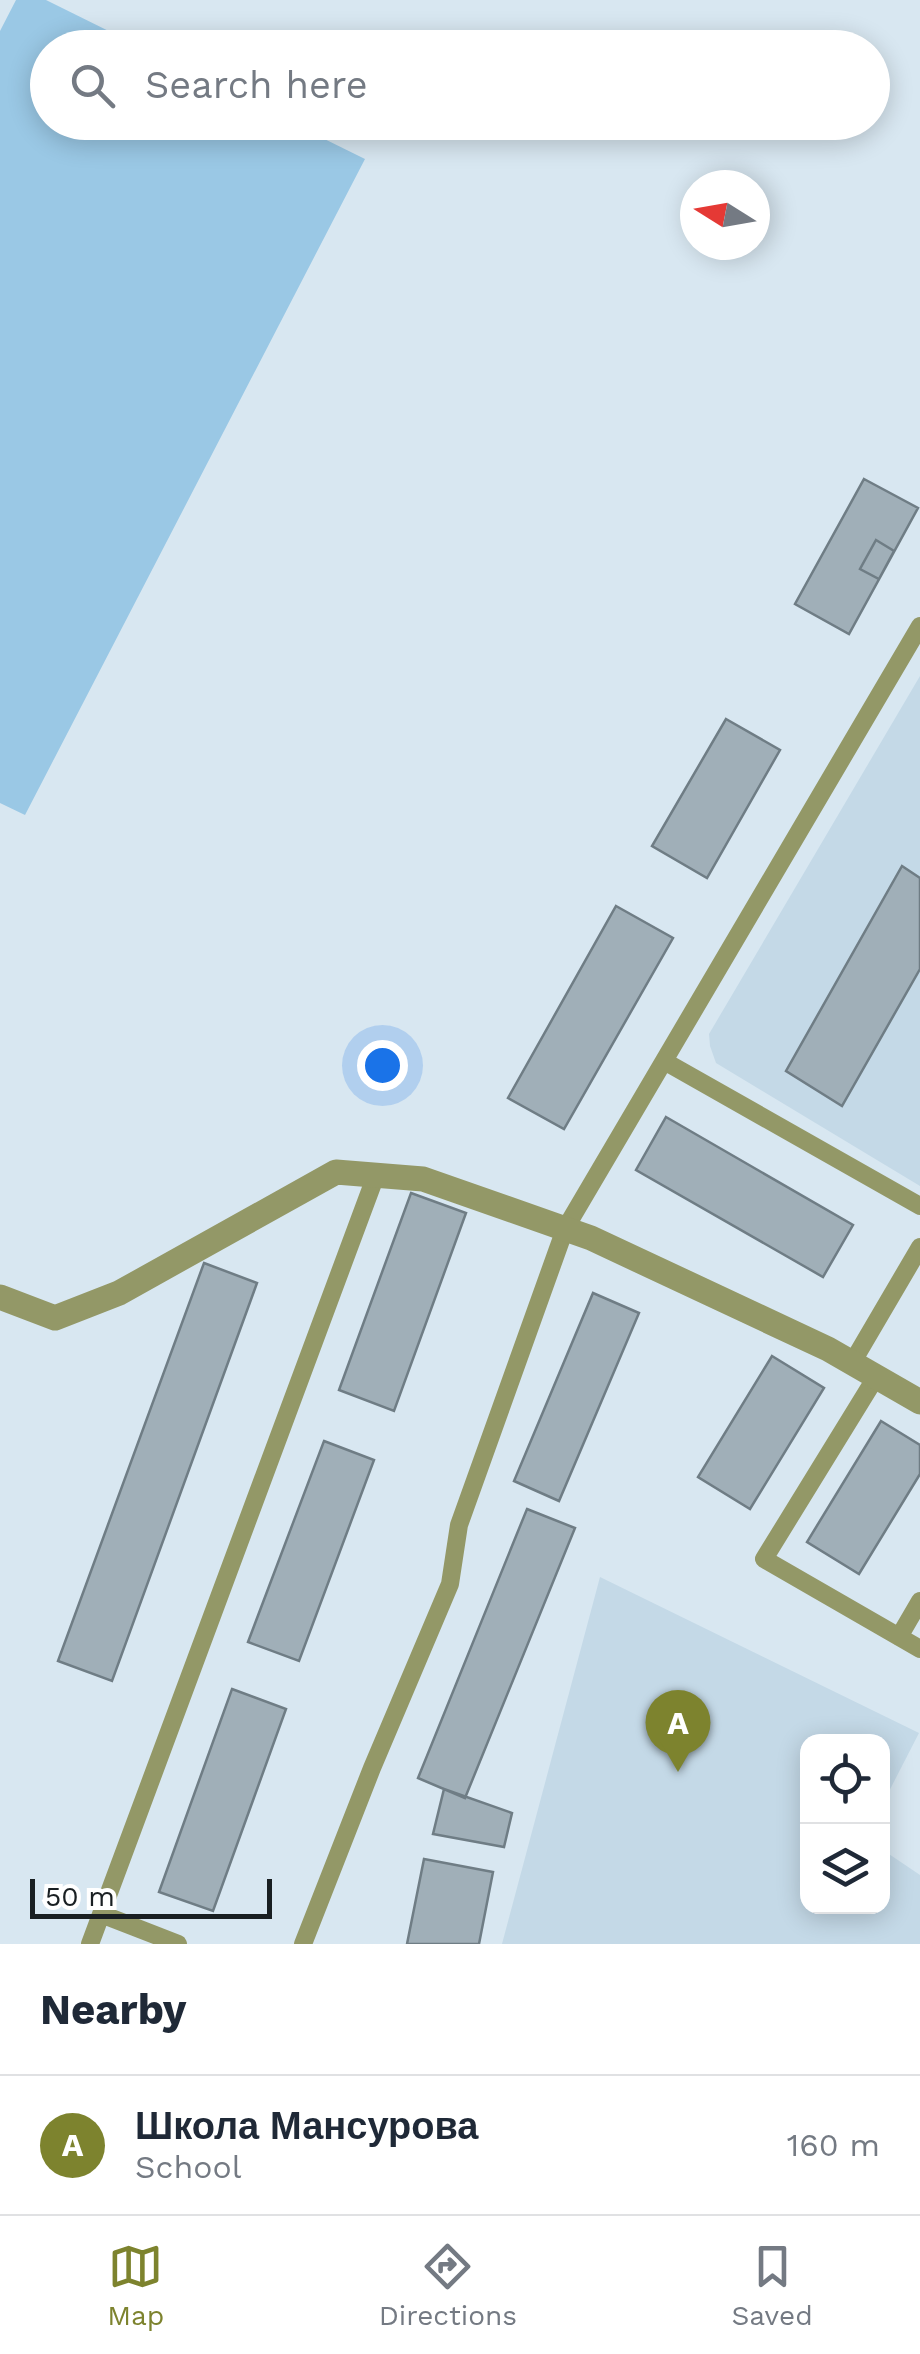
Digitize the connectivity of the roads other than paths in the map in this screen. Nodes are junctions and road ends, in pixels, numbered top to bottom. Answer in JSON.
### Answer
{"nodes":[{"id":1,"x":920,"y":626,"type":"edge"},
{"id":2,"x":664,"y":1061,"type":"junction"},
{"id":3,"x":376,"y":1175,"type":"junction"},
{"id":4,"x":920,"y":1206,"type":"edge"},
{"id":5,"x":565,"y":1229,"type":"junction"},
{"id":6,"x":920,"y":1247,"type":"edge"},
{"id":7,"x":0,"y":1297,"type":"edge"},
{"id":8,"x":852,"y":1364,"type":"junction"},
{"id":9,"x":876,"y":1377,"type":"junction"},
{"id":10,"x":920,"y":1402,"type":"edge"},
{"id":11,"x":920,"y":1602,"type":"edge"},
{"id":12,"x":899,"y":1637,"type":"junction"},
{"id":13,"x":920,"y":1650,"type":"edge"},
{"id":14,"x":101,"y":1914,"type":"junction"},
{"id":15,"x":90,"y":1944,"type":"edge"},
{"id":16,"x":178,"y":1944,"type":"edge"},
{"id":17,"x":303,"y":1944,"type":"edge"}],
"edges":[{"from":1,"to":2,"type":"lane"},
{"from":2,"to":4,"type":"lane"},
{"from":2,"to":5,"type":"lane"},
{"from":3,"to":5,"type":"street"},
{"from":3,"to":7,"type":"street"},
{"from":3,"to":14,"type":"lane"},
{"from":5,"to":8,"type":"street"},
{"from":5,"to":17,"type":"lane"},
{"from":6,"to":8,"type":"lane"},
{"from":8,"to":9,"type":"street"},
{"from":9,"to":10,"type":"street"},
{"from":9,"to":12,"type":"lane"},
{"from":11,"to":12,"type":"lane"},
{"from":12,"to":13,"type":"lane"},
{"from":14,"to":15,"type":"lane"},
{"from":14,"to":16,"type":"lane"}]}
